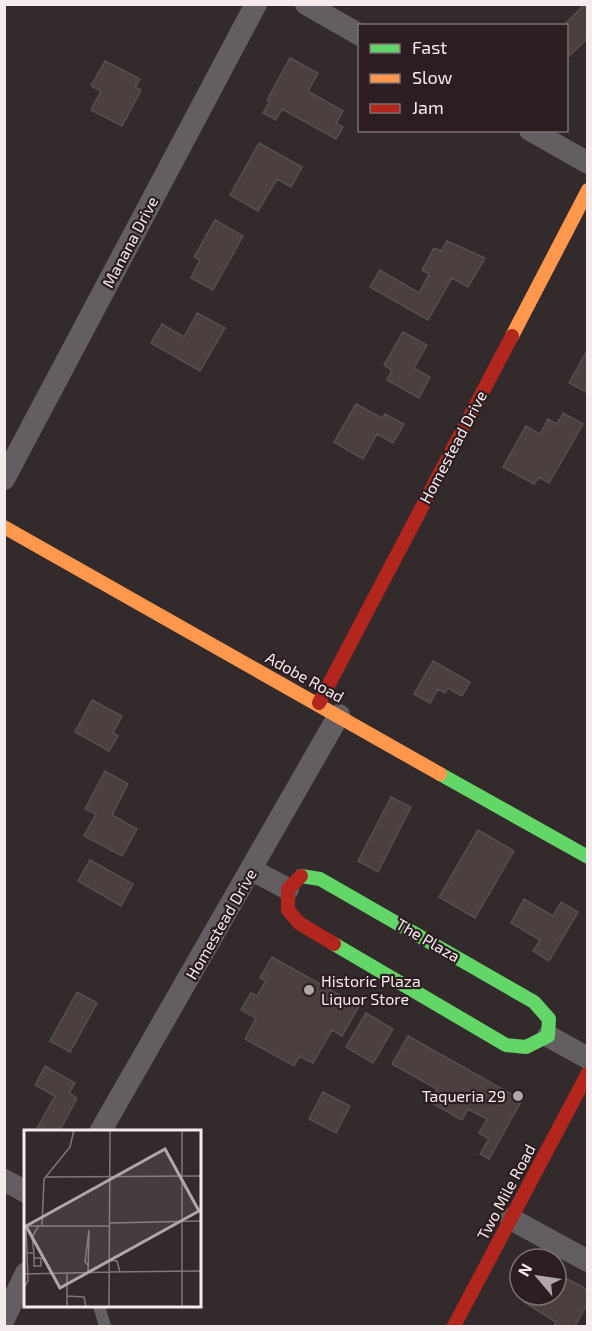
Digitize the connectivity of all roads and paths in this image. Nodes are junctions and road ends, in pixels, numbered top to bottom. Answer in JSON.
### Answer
{"nodes":[{"id":1,"x":256,"y":4,"type":"edge"},
{"id":2,"x":306,"y":4,"type":"edge"},
{"id":3,"x":358,"y":34,"type":"edge"},
{"id":4,"x":534,"y":132,"type":"edge"},
{"id":5,"x":588,"y":163,"type":"edge"},
{"id":6,"x":588,"y":190,"type":"edge"},
{"id":7,"x":4,"y":479,"type":"edge"},
{"id":8,"x":4,"y":527,"type":"edge"},
{"id":9,"x":319,"y":703,"type":"junction"},
{"id":10,"x":339,"y":715,"type":"junction"},
{"id":11,"x":588,"y":857,"type":"edge"},
{"id":12,"x":252,"y":870,"type":"junction"},
{"id":13,"x":288,"y":889,"type":"junction"},
{"id":14,"x":548,"y":1036,"type":"junction"},
{"id":15,"x":588,"y":1058,"type":"edge"},
{"id":16,"x":588,"y":1074,"type":"edge"},
{"id":17,"x":101,"y":1130,"type":"edge"},
{"id":18,"x":4,"y":1180,"type":"edge"},
{"id":19,"x":24,"y":1191,"type":"edge"},
{"id":20,"x":511,"y":1219,"type":"junction"},
{"id":21,"x":588,"y":1261,"type":"edge"},
{"id":22,"x":24,"y":1277,"type":"edge"},
{"id":23,"x":100,"y":1307,"type":"edge"},
{"id":24,"x":4,"y":1319,"type":"edge"},
{"id":25,"x":105,"y":1326,"type":"edge"},
{"id":26,"x":454,"y":1326,"type":"edge"}],
"edges":[{"from":1,"to":7,"type":"street","name":"Manana Drive"},
{"from":2,"to":3,"type":"street"},
{"from":4,"to":5,"type":"street"},
{"from":6,"to":9,"type":"street","name":"Homestead Drive"},
{"from":8,"to":9,"type":"street","name":"Adobe Road"},
{"from":9,"to":10,"type":"street","name":"Adobe Road"},
{"from":10,"to":11,"type":"street","name":"Adobe Road"},
{"from":10,"to":12,"type":"street","name":"Homestead Drive"},
{"from":12,"to":13,"type":"street"},
{"from":12,"to":17,"type":"street","name":"Homestead Drive"},
{"from":13,"to":14,"type":"street"},
{"from":13,"to":14,"type":"street","name":"The Plaza"},
{"from":14,"to":15,"type":"street"},
{"from":16,"to":20,"type":"street","name":"Two Mile Road"},
{"from":18,"to":19,"type":"street"},
{"from":20,"to":21,"type":"street"},
{"from":20,"to":26,"type":"street","name":"Two Mile Road"},
{"from":22,"to":24,"type":"street"},
{"from":23,"to":25,"type":"lane"}]}
